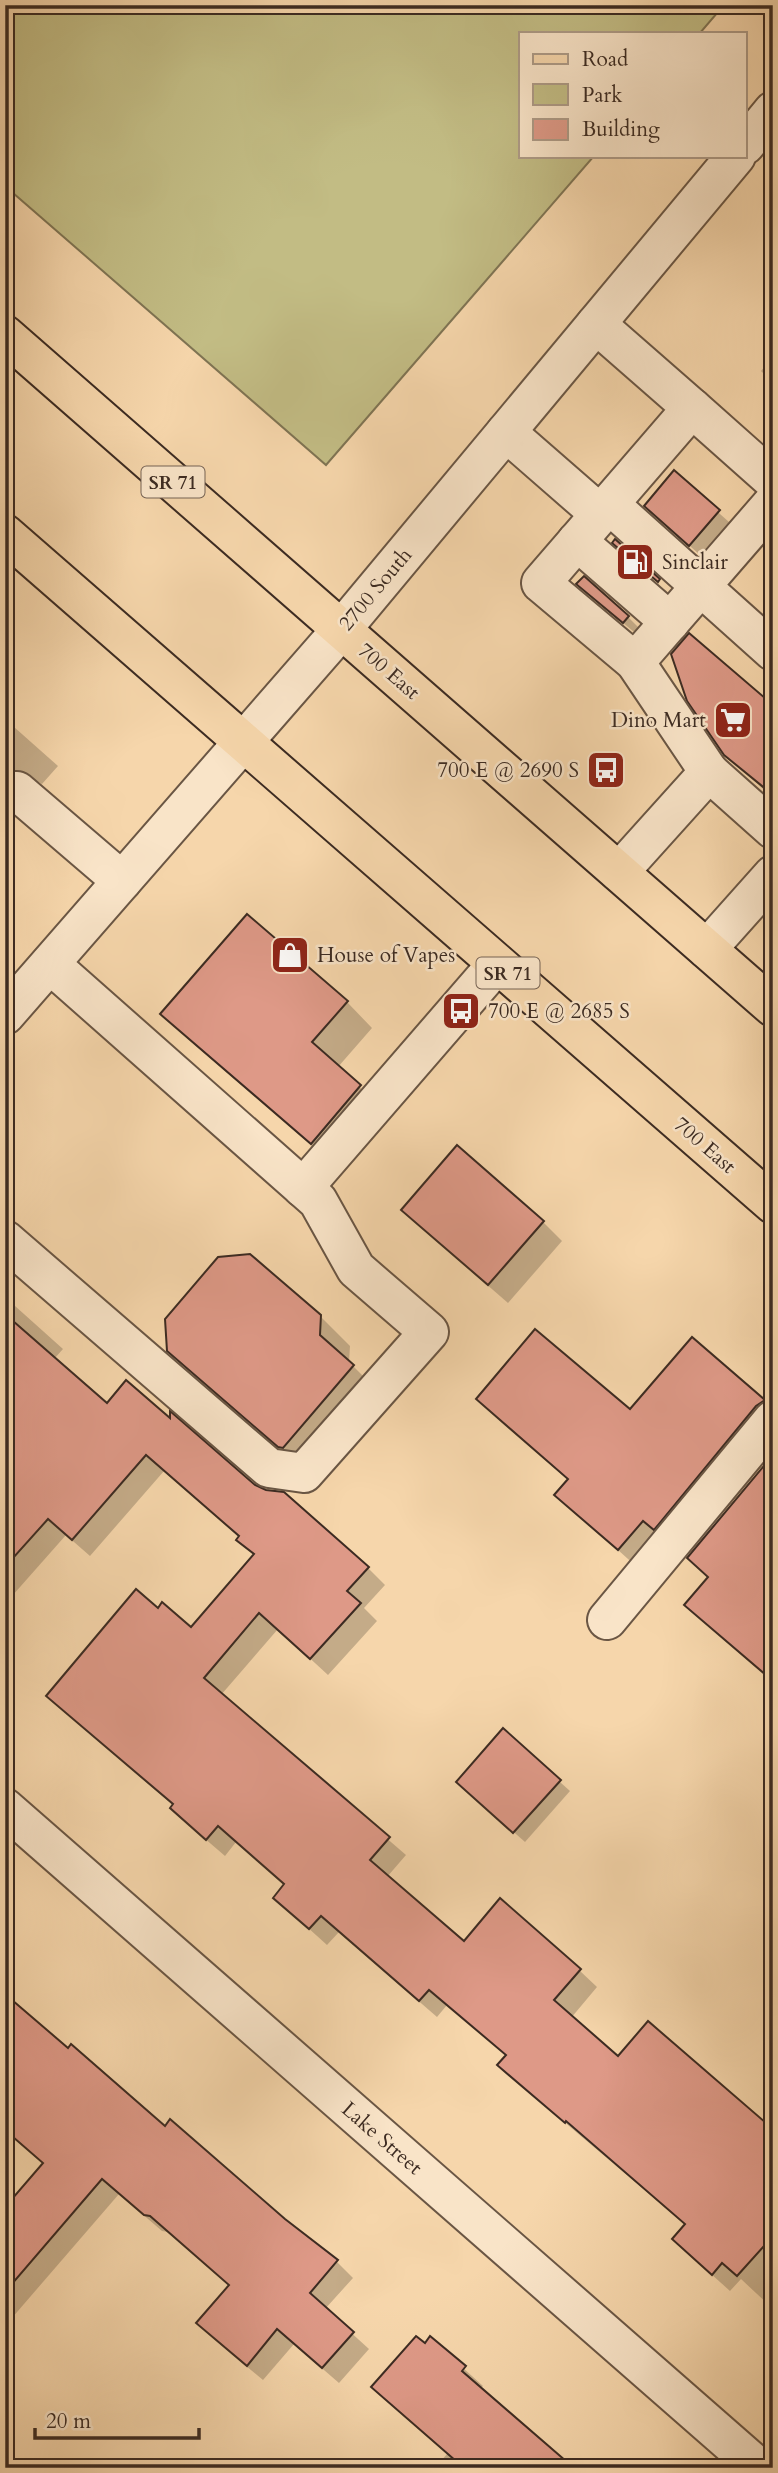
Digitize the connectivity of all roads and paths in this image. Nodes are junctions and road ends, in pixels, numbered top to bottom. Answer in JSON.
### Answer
{"nodes":[{"id":1,"x":773,"y":111,"type":"edge"},
{"id":2,"x":746,"y":144,"type":"edge"},
{"id":3,"x":734,"y":158,"type":"edge"},
{"id":4,"x":596,"y":324,"type":"junction"},
{"id":5,"x":5,"y":335,"type":"edge"},
{"id":6,"x":692,"y":408,"type":"junction"},
{"id":7,"x":506,"y":432,"type":"junction"},
{"id":8,"x":773,"y":480,"type":"edge"},
{"id":9,"x":773,"y":503,"type":"edge"},
{"id":10,"x":595,"y":519,"type":"junction"},
{"id":11,"x":7,"y":538,"type":"edge"},
{"id":12,"x":701,"y":586,"type":"junction"},
{"id":13,"x":670,"y":622,"type":"junction"},
{"id":14,"x":341,"y":630,"type":"junction"},
{"id":15,"x":773,"y":651,"type":"edge"},
{"id":16,"x":635,"y":662,"type":"junction"},
{"id":17,"x":243,"y":741,"type":"junction"},
{"id":18,"x":709,"y":772,"type":"junction"},
{"id":19,"x":22,"y":805,"type":"edge"},
{"id":20,"x":773,"y":829,"type":"edge"},
{"id":21,"x":619,"y":872,"type":"junction"},
{"id":22,"x":773,"y":875,"type":"edge"},
{"id":23,"x":121,"y":881,"type":"junction"},
{"id":24,"x":707,"y":949,"type":"junction"},
{"id":25,"x":50,"y":964,"type":"junction"},
{"id":26,"x":497,"y":964,"type":"junction"},
{"id":27,"x":773,"y":1007,"type":"edge"},
{"id":28,"x":6,"y":1012,"type":"edge"},
{"id":29,"x":303,"y":1188,"type":"junction"},
{"id":30,"x":773,"y":1204,"type":"edge"},
{"id":31,"x":5,"y":1240,"type":"edge"},
{"id":32,"x":773,"y":1420,"type":"edge"},
{"id":33,"x":607,"y":1620,"type":"dead end"},
{"id":34,"x":5,"y":1808,"type":"edge"},
{"id":35,"x":759,"y":2468,"type":"edge"}],
"edges":[{"from":1,"to":2,"type":"street"},
{"from":3,"to":4,"type":"street","name":"2700 South"},
{"from":4,"to":6,"type":"street"},
{"from":4,"to":7,"type":"street","name":"2700 South"},
{"from":5,"to":14,"type":"main road","name":"700 East","number":"SR 71"},
{"from":6,"to":8,"type":"street"},
{"from":6,"to":10,"type":"street"},
{"from":7,"to":10,"type":"street"},
{"from":7,"to":14,"type":"street","name":"2700 South"},
{"from":9,"to":12,"type":"street"},
{"from":10,"to":12,"type":"street"},
{"from":10,"to":13,"type":"street"},
{"from":10,"to":16,"type":"street"},
{"from":11,"to":17,"type":"main road","name":"700 East","number":"SR 71"},
{"from":12,"to":13,"type":"street"},
{"from":12,"to":15,"type":"street"},
{"from":13,"to":16,"type":"street"},
{"from":14,"to":17,"type":"street","name":"2700 South"},
{"from":14,"to":21,"type":"main road","name":"700 East","number":"SR 71"},
{"from":16,"to":18,"type":"street"},
{"from":17,"to":23,"type":"street","name":"2700 South"},
{"from":17,"to":26,"type":"main road","name":"700 East","number":"SR 71"},
{"from":18,"to":20,"type":"street"},
{"from":18,"to":21,"type":"street"},
{"from":19,"to":23,"type":"street"},
{"from":21,"to":24,"type":"main road","name":"700 East","number":"SR 71"},
{"from":22,"to":24,"type":"street"},
{"from":23,"to":25,"type":"street","name":"2700 South"},
{"from":24,"to":27,"type":"main road","name":"700 East","number":"SR 71"},
{"from":25,"to":28,"type":"street","name":"2700 South"},
{"from":25,"to":29,"type":"street"},
{"from":26,"to":29,"type":"street"},
{"from":26,"to":30,"type":"main road","name":"700 East","number":"SR 71"},
{"from":29,"to":31,"type":"street"},
{"from":32,"to":33,"type":"street"},
{"from":34,"to":35,"type":"street","name":"Lake Street"}]}
